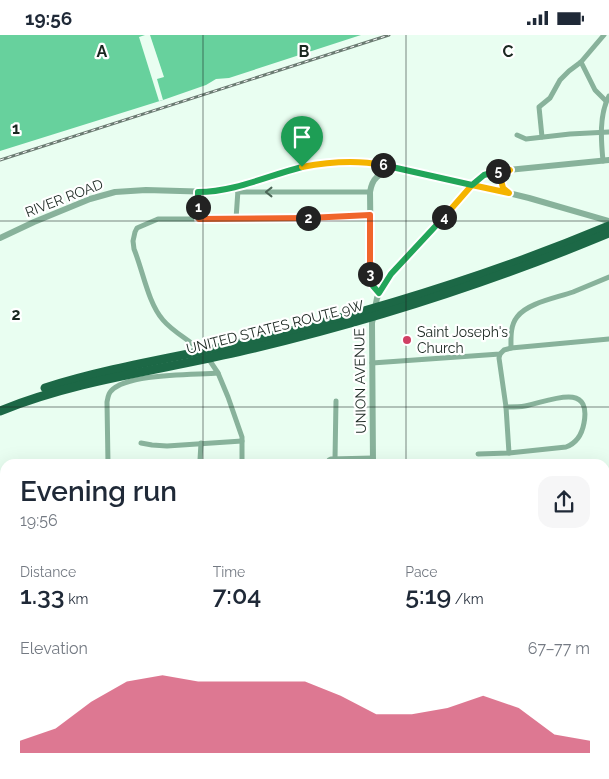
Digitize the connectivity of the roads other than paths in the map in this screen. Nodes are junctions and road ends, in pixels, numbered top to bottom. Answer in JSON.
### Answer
{"nodes":[{"id":1,"x":604,"y":35,"type":"edge"},
{"id":2,"x":581,"y":62,"type":"junction"},
{"id":3,"x":608,"y":98,"type":"edge"},
{"id":4,"x":609,"y":132,"type":"edge"},
{"id":5,"x":601,"y":133,"type":"junction"},
{"id":6,"x":517,"y":135,"type":"dead end"},
{"id":7,"x":542,"y":137,"type":"junction"},
{"id":8,"x":606,"y":160,"type":"edge"},
{"id":9,"x":398,"y":168,"type":"junction"},
{"id":10,"x":510,"y":170,"type":"junction"},
{"id":11,"x":472,"y":185,"type":"junction"},
{"id":12,"x":238,"y":189,"type":"junction"},
{"id":13,"x":198,"y":192,"type":"junction"},
{"id":14,"x":370,"y":192,"type":"junction"},
{"id":15,"x":509,"y":193,"type":"junction"},
{"id":16,"x":370,"y":215,"type":"junction"},
{"id":17,"x":199,"y":219,"type":"junction"},
{"id":18,"x":236,"y":219,"type":"junction"},
{"id":19,"x":608,"y":222,"type":"edge"},
{"id":20,"x":609,"y":233,"type":"edge"},
{"id":21,"x":0,"y":238,"type":"edge"},
{"id":22,"x":524,"y":263,"type":"junction"},
{"id":23,"x":609,"y":277,"type":"edge"},
{"id":24,"x":379,"y":293,"type":"junction"},
{"id":25,"x":373,"y":313,"type":"junction"},
{"id":26,"x":609,"y":339,"type":"edge"},
{"id":27,"x":511,"y":348,"type":"junction"},
{"id":28,"x":201,"y":352,"type":"junction"},
{"id":29,"x":500,"y":354,"type":"junction"},
{"id":30,"x":209,"y":358,"type":"junction"},
{"id":31,"x":372,"y":363,"type":"junction"},
{"id":32,"x":218,"y":373,"type":"junction"},
{"id":33,"x":336,"y":401,"type":"dead end"},
{"id":34,"x":0,"y":405,"type":"edge"},
{"id":35,"x":506,"y":407,"type":"junction"},
{"id":36,"x":0,"y":411,"type":"edge"},
{"id":37,"x":242,"y":441,"type":"junction"},
{"id":38,"x":141,"y":443,"type":"dead end"},
{"id":39,"x":201,"y":443,"type":"junction"},
{"id":40,"x":509,"y":453,"type":"junction"},
{"id":41,"x":478,"y":454,"type":"dead end"},
{"id":42,"x":108,"y":459,"type":"edge"},
{"id":43,"x":200,"y":459,"type":"edge"},
{"id":44,"x":242,"y":459,"type":"edge"},
{"id":45,"x":335,"y":459,"type":"edge"},
{"id":46,"x":373,"y":459,"type":"edge"}],
"edges":[{"from":1,"to":2,"type":"street"},
{"from":2,"to":3,"type":"street"},
{"from":2,"to":7,"type":"street"},
{"from":3,"to":5,"type":"street"},
{"from":4,"to":5,"type":"street"},
{"from":5,"to":7,"type":"street"},
{"from":5,"to":8,"type":"street"},
{"from":6,"to":7,"type":"street"},
{"from":8,"to":10,"type":"street","name":"UNION AVENUE"},
{"from":9,"to":11,"type":"street","name":"RIVER ROAD"},
{"from":9,"to":12,"type":"street","name":"RIVER ROAD"},
{"from":9,"to":14,"type":"street"},
{"from":10,"to":11,"type":"street","name":"UNION AVENUE"},
{"from":10,"to":15,"type":"street"},
{"from":11,"to":15,"type":"street","name":"RIVER ROAD"},
{"from":11,"to":24,"type":"street","name":"UNION AVENUE"},
{"from":12,"to":13,"type":"street","name":"RIVER ROAD"},
{"from":14,"to":12,"type":"street","one_way":true},
{"from":12,"to":18,"type":"street"},
{"from":13,"to":17,"type":"street"},
{"from":13,"to":21,"type":"street","name":"RIVER ROAD"},
{"from":14,"to":16,"type":"street"},
{"from":15,"to":19,"type":"street","name":"RIVER ROAD"},
{"from":16,"to":18,"type":"street"},
{"from":16,"to":24,"type":"street"},
{"from":17,"to":18,"type":"street"},
{"from":17,"to":28,"type":"street"},
{"from":19,"to":22,"type":"highway","name":"UNITED STATES ROUTE 9W"},
{"from":20,"to":22,"type":"highway","name":"UNITED STATES ROUTE 9W"},
{"from":22,"to":25,"type":"highway","name":"UNITED STATES ROUTE 9W"},
{"from":23,"to":27,"type":"street"},
{"from":24,"to":25,"type":"street","name":"UNION AVENUE"},
{"from":25,"to":28,"type":"highway","name":"UNITED STATES ROUTE 9W"},
{"from":25,"to":30,"type":"highway","name":"UNITED STATES ROUTE 9W"},
{"from":25,"to":31,"type":"street","name":"UNION AVENUE"},
{"from":26,"to":27,"type":"street"},
{"from":27,"to":29,"type":"street"},
{"from":28,"to":30,"type":"street"},
{"from":28,"to":34,"type":"highway","name":"UNITED STATES ROUTE 9W"},
{"from":29,"to":31,"type":"street"},
{"from":29,"to":35,"type":"street"},
{"from":30,"to":32,"type":"street"},
{"from":30,"to":36,"type":"highway","name":"UNITED STATES ROUTE 9W"},
{"from":31,"to":46,"type":"street","name":"UNION AVENUE"},
{"from":32,"to":37,"type":"street"},
{"from":32,"to":42,"type":"street"},
{"from":33,"to":45,"type":"street"},
{"from":35,"to":40,"type":"street"},
{"from":35,"to":40,"type":"street"},
{"from":37,"to":39,"type":"street"},
{"from":37,"to":44,"type":"street"},
{"from":38,"to":39,"type":"street"},
{"from":39,"to":43,"type":"street"},
{"from":40,"to":41,"type":"street"}]}
